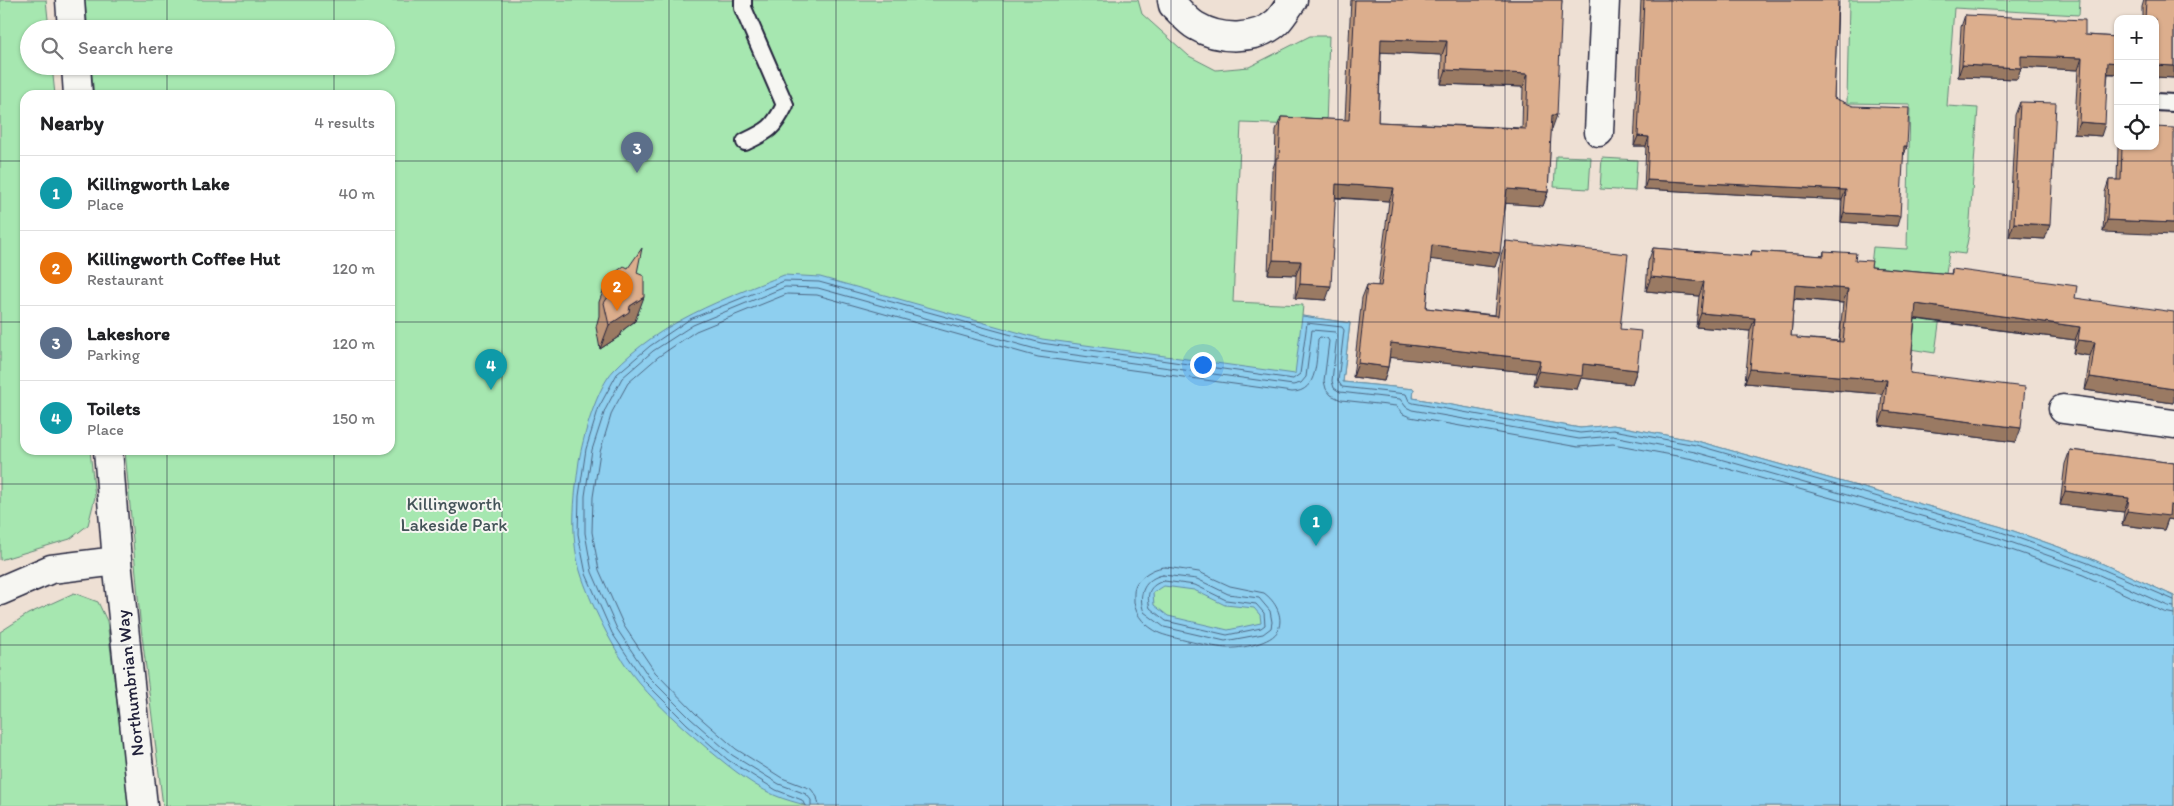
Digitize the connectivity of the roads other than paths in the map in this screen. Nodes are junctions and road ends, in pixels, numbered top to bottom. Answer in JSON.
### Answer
{"nodes":[{"id":1,"x":70,"y":0,"type":"edge"},
{"id":2,"x":743,"y":0,"type":"edge"},
{"id":3,"x":1172,"y":0,"type":"edge"},
{"id":4,"x":1294,"y":0,"type":"edge"},
{"id":5,"x":1605,"y":0,"type":"edge"},
{"id":6,"x":71,"y":20,"type":"edge"},
{"id":7,"x":77,"y":75,"type":"edge"},
{"id":8,"x":78,"y":90,"type":"edge"},
{"id":9,"x":2159,"y":102,"type":"edge"},
{"id":10,"x":2174,"y":103,"type":"edge"},
{"id":11,"x":1599,"y":132,"type":"dead end"},
{"id":12,"x":745,"y":142,"type":"dead end"},
{"id":13,"x":2063,"y":408,"type":"dead end"},
{"id":14,"x":2174,"y":424,"type":"edge"},
{"id":15,"x":108,"y":455,"type":"edge"},
{"id":16,"x":118,"y":561,"type":"junction"},
{"id":17,"x":0,"y":591,"type":"edge"},
{"id":18,"x":143,"y":806,"type":"edge"}],
"edges":[{"from":1,"to":6,"type":"street"},
{"from":2,"to":12,"type":"lane"},
{"from":3,"to":4,"type":"street"},
{"from":5,"to":11,"type":"street"},
{"from":7,"to":8,"type":"street"},
{"from":9,"to":10,"type":"lane"},
{"from":13,"to":14,"type":"street"},
{"from":15,"to":16,"type":"street","name":"Northumbrian Way"},
{"from":16,"to":17,"type":"street"},
{"from":16,"to":18,"type":"street","name":"Northumbrian Way"}]}
